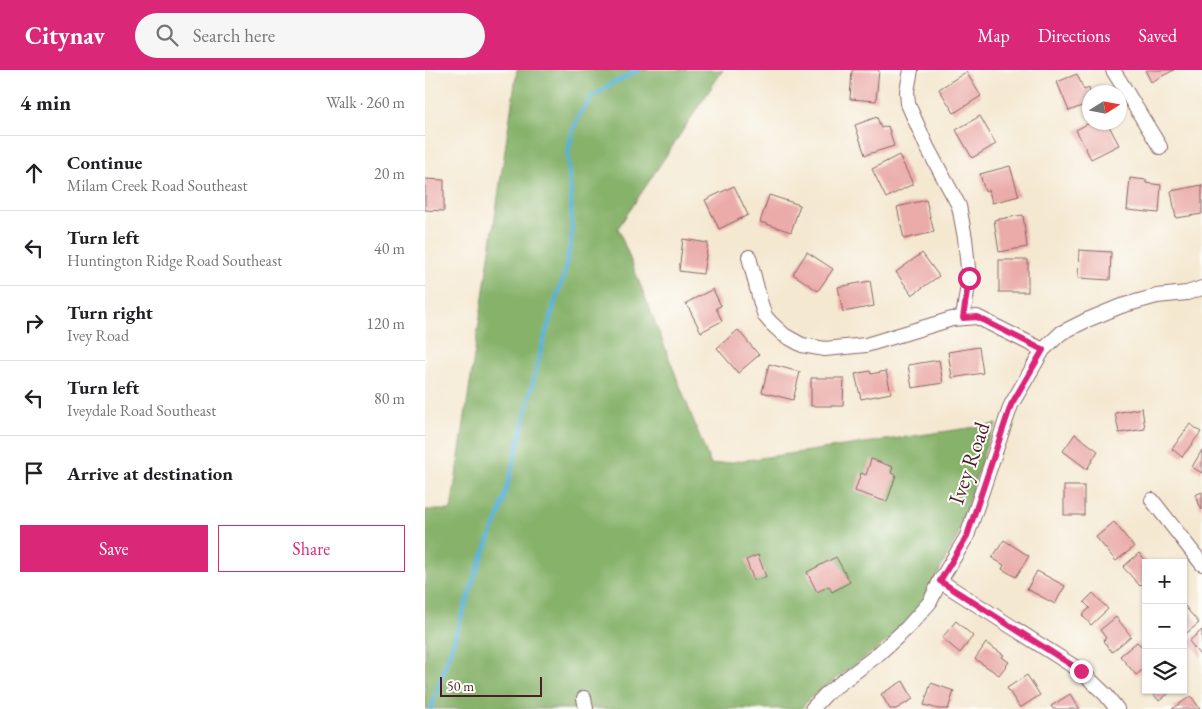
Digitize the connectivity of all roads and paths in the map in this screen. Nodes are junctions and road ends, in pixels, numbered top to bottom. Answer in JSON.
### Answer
{"nodes":[{"id":1,"x":911,"y":70,"type":"edge"},
{"id":2,"x":1113,"y":70,"type":"edge"},
{"id":3,"x":1159,"y":147,"type":"dead end"},
{"id":4,"x":749,"y":257,"type":"dead end"},
{"id":5,"x":1202,"y":288,"type":"edge"},
{"id":6,"x":963,"y":318,"type":"junction"},
{"id":7,"x":1043,"y":350,"type":"junction"},
{"id":8,"x":1152,"y":500,"type":"dead end"},
{"id":9,"x":1202,"y":564,"type":"edge"},
{"id":10,"x":940,"y":581,"type":"junction"},
{"id":11,"x":812,"y":709,"type":"edge"},
{"id":12,"x":1117,"y":709,"type":"edge"}],
"edges":[{"from":1,"to":6,"type":"street"},
{"from":2,"to":3,"type":"street"},
{"from":4,"to":6,"type":"street"},
{"from":5,"to":7,"type":"street","name":"Ivey Road"},
{"from":6,"to":7,"type":"street"},
{"from":7,"to":10,"type":"street","name":"Ivey Road"},
{"from":8,"to":9,"type":"street"},
{"from":10,"to":11,"type":"street","name":"Ivey Road"},
{"from":10,"to":12,"type":"street"}]}
